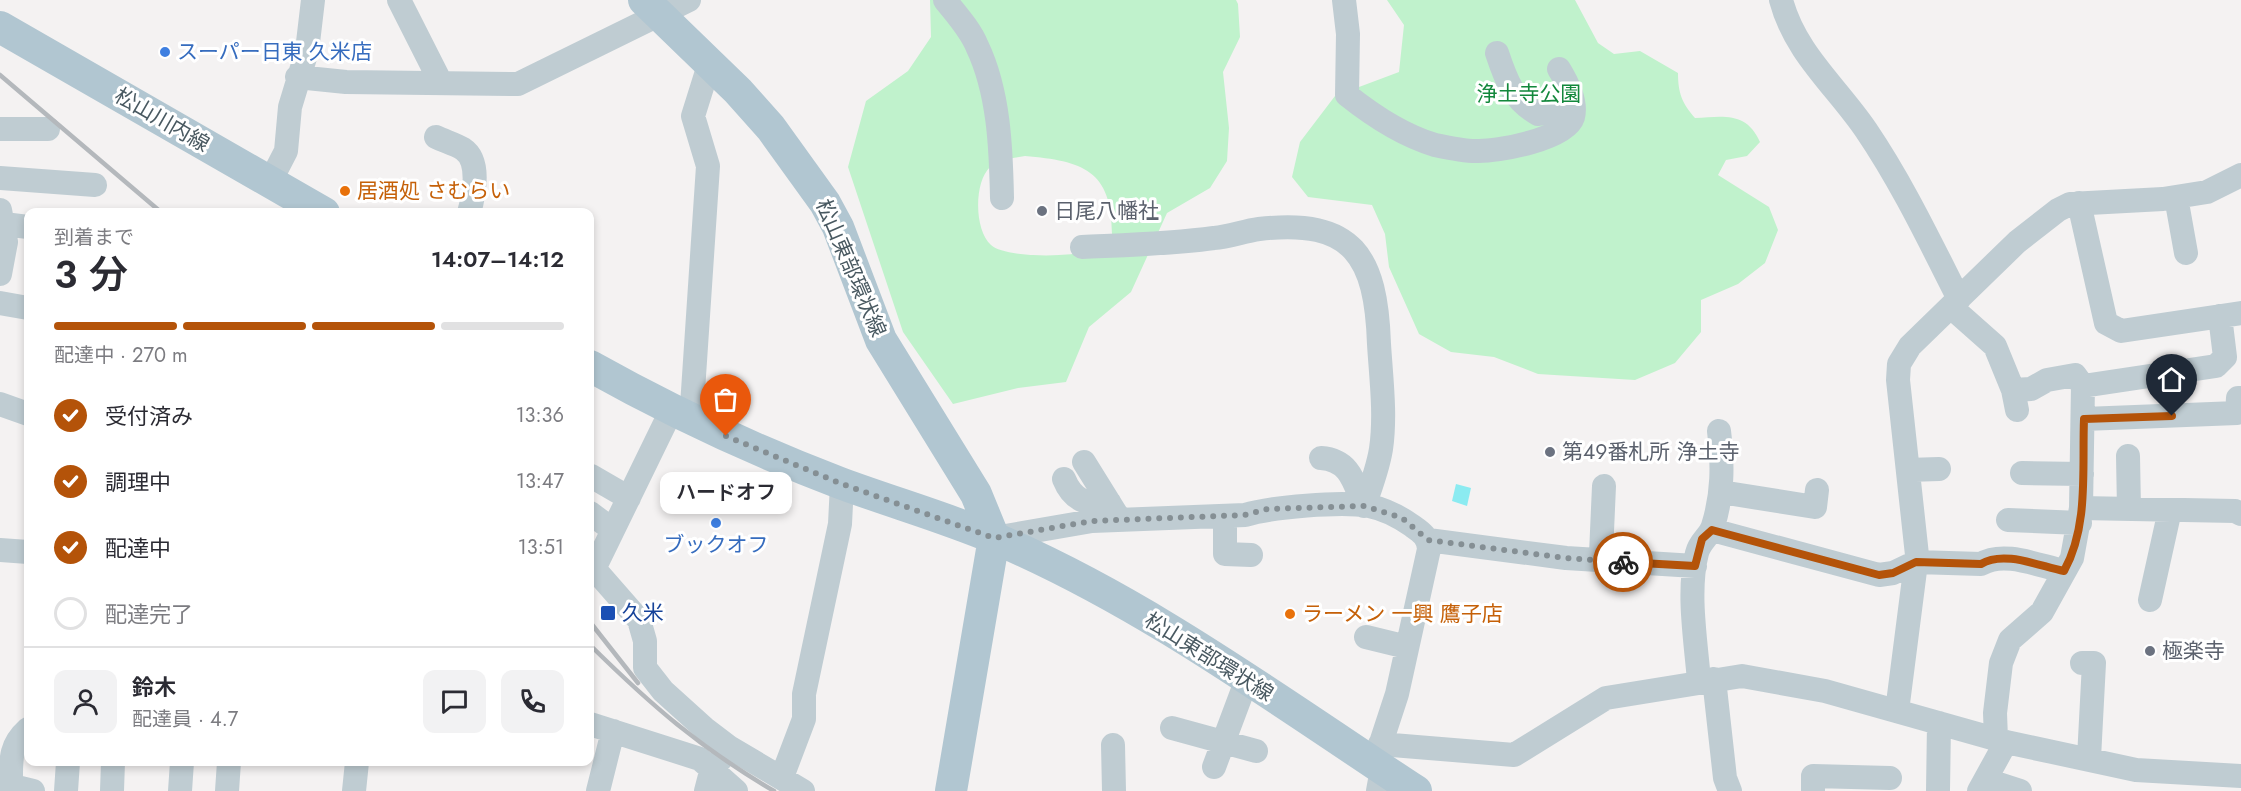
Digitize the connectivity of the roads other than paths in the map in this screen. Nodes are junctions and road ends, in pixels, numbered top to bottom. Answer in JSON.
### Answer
{"nodes":[{"id":1,"x":313,"y":0,"type":"edge"},
{"id":2,"x":399,"y":0,"type":"edge"},
{"id":3,"x":689,"y":0,"type":"edge"},
{"id":4,"x":945,"y":0,"type":"edge"},
{"id":5,"x":1344,"y":0,"type":"edge"},
{"id":6,"x":1781,"y":0,"type":"edge"},
{"id":7,"x":652,"y":8,"type":"edge"},
{"id":8,"x":0,"y":27,"type":"edge"},
{"id":9,"x":1497,"y":53,"type":"dead end"},
{"id":10,"x":709,"y":66,"type":"junction"},
{"id":11,"x":1559,"y":69,"type":"dead end"},
{"id":12,"x":297,"y":76,"type":"junction"},
{"id":13,"x":441,"y":83,"type":"junction"},
{"id":14,"x":1572,"y":99,"type":"junction"},
{"id":15,"x":0,"y":129,"type":"edge"},
{"id":16,"x":48,"y":129,"type":"dead end"},
{"id":17,"x":435,"y":137,"type":"dead end"},
{"id":18,"x":2241,"y":175,"type":"edge"},
{"id":19,"x":0,"y":178,"type":"edge"},
{"id":20,"x":270,"y":182,"type":"junction"},
{"id":21,"x":95,"y":185,"type":"dead end"},
{"id":22,"x":2176,"y":197,"type":"junction"},
{"id":23,"x":1002,"y":198,"type":"dead end"},
{"id":24,"x":2079,"y":203,"type":"junction"},
{"id":25,"x":315,"y":208,"type":"edge"},
{"id":26,"x":470,"y":208,"type":"edge"},
{"id":27,"x":2,"y":217,"type":"edge"},
{"id":28,"x":24,"y":225,"type":"edge"},
{"id":29,"x":1082,"y":247,"type":"dead end"},
{"id":30,"x":2186,"y":253,"type":"dead end"},
{"id":31,"x":1,"y":266,"type":"edge"},
{"id":32,"x":0,"y":303,"type":"edge"},
{"id":33,"x":1955,"y":303,"type":"junction"},
{"id":34,"x":24,"y":307,"type":"edge"},
{"id":35,"x":2230,"y":315,"type":"edge"},
{"id":36,"x":2216,"y":366,"type":"junction"},
{"id":37,"x":594,"y":368,"type":"edge"},
{"id":38,"x":2083,"y":386,"type":"junction"},
{"id":39,"x":0,"y":404,"type":"edge"},
{"id":40,"x":2239,"y":407,"type":"edge"},
{"id":41,"x":24,"y":413,"type":"edge"},
{"id":42,"x":681,"y":416,"type":"junction"},
{"id":43,"x":2084,"y":419,"type":"junction"},
{"id":44,"x":1719,"y":431,"type":"dead end"},
{"id":45,"x":2128,"y":456,"type":"dead end"},
{"id":46,"x":1321,"y":458,"type":"dead end"},
{"id":47,"x":1084,"y":462,"type":"dead end"},
{"id":48,"x":1939,"y":469,"type":"dead end"},
{"id":49,"x":1908,"y":470,"type":"junction"},
{"id":50,"x":2022,"y":473,"type":"dead end"},
{"id":51,"x":2082,"y":474,"type":"junction"},
{"id":52,"x":594,"y":478,"type":"edge"},
{"id":53,"x":1064,"y":478,"type":"dead end"},
{"id":54,"x":842,"y":484,"type":"junction"},
{"id":55,"x":1604,"y":486,"type":"dead end"},
{"id":56,"x":1816,"y":490,"type":"dead end"},
{"id":57,"x":1721,"y":492,"type":"junction"},
{"id":58,"x":629,"y":498,"type":"junction"},
{"id":59,"x":2241,"y":505,"type":"edge"},
{"id":60,"x":1364,"y":506,"type":"junction"},
{"id":61,"x":2129,"y":509,"type":"junction"},
{"id":62,"x":2170,"y":510,"type":"junction"},
{"id":63,"x":1114,"y":511,"type":"junction"},
{"id":64,"x":2241,"y":514,"type":"edge"},
{"id":65,"x":2081,"y":515,"type":"junction"},
{"id":66,"x":594,"y":516,"type":"edge"},
{"id":67,"x":1225,"y":516,"type":"junction"},
{"id":68,"x":2008,"y":520,"type":"dead end"},
{"id":69,"x":614,"y":530,"type":"junction"},
{"id":70,"x":1712,"y":530,"type":"junction"},
{"id":71,"x":994,"y":538,"type":"junction"},
{"id":72,"x":1428,"y":540,"type":"junction"},
{"id":73,"x":0,"y":550,"type":"edge"},
{"id":74,"x":24,"y":552,"type":"edge"},
{"id":75,"x":1251,"y":555,"type":"dead end"},
{"id":76,"x":1597,"y":560,"type":"junction"},
{"id":77,"x":1916,"y":562,"type":"junction"},
{"id":78,"x":594,"y":564,"type":"edge"},
{"id":79,"x":1695,"y":566,"type":"junction"},
{"id":80,"x":594,"y":569,"type":"edge"},
{"id":81,"x":2064,"y":571,"type":"junction"},
{"id":82,"x":2150,"y":600,"type":"dead end"},
{"id":83,"x":1366,"y":637,"type":"dead end"},
{"id":84,"x":1407,"y":647,"type":"junction"},
{"id":85,"x":2082,"y":663,"type":"dead end"},
{"id":86,"x":1247,"y":679,"type":"junction"},
{"id":87,"x":1707,"y":680,"type":"junction"},
{"id":88,"x":1897,"y":711,"type":"junction"},
{"id":89,"x":1939,"y":723,"type":"junction"},
{"id":90,"x":594,"y":725,"type":"edge"},
{"id":91,"x":1172,"y":728,"type":"dead end"},
{"id":92,"x":612,"y":731,"type":"junction"},
{"id":93,"x":24,"y":733,"type":"edge"},
{"id":94,"x":2001,"y":740,"type":"junction"},
{"id":95,"x":1223,"y":742,"type":"junction"},
{"id":96,"x":1113,"y":744,"type":"dead end"},
{"id":97,"x":729,"y":747,"type":"junction"},
{"id":98,"x":1256,"y":751,"type":"dead end"},
{"id":99,"x":2089,"y":758,"type":"junction"},
{"id":100,"x":68,"y":766,"type":"edge"},
{"id":101,"x":113,"y":766,"type":"edge"},
{"id":102,"x":182,"y":766,"type":"edge"},
{"id":103,"x":230,"y":766,"type":"edge"},
{"id":104,"x":357,"y":766,"type":"edge"},
{"id":105,"x":1214,"y":767,"type":"dead end"},
{"id":106,"x":1378,"y":767,"type":"edge"},
{"id":107,"x":2241,"y":776,"type":"edge"},
{"id":108,"x":782,"y":777,"type":"junction"},
{"id":109,"x":1890,"y":778,"type":"dead end"},
{"id":110,"x":709,"y":779,"type":"edge"},
{"id":111,"x":2139,"y":781,"type":"edge"},
{"id":112,"x":1982,"y":785,"type":"edge"},
{"id":113,"x":15,"y":786,"type":"edge"},
{"id":114,"x":66,"y":791,"type":"edge"},
{"id":115,"x":112,"y":791,"type":"edge"},
{"id":116,"x":180,"y":791,"type":"edge"},
{"id":117,"x":227,"y":791,"type":"edge"},
{"id":118,"x":354,"y":791,"type":"edge"},
{"id":119,"x":598,"y":791,"type":"edge"},
{"id":120,"x":736,"y":791,"type":"edge"},
{"id":121,"x":803,"y":791,"type":"edge"},
{"id":122,"x":951,"y":791,"type":"edge"},
{"id":123,"x":1114,"y":791,"type":"edge"},
{"id":124,"x":1416,"y":791,"type":"edge"},
{"id":125,"x":1730,"y":791,"type":"edge"},
{"id":126,"x":1813,"y":791,"type":"edge"},
{"id":127,"x":1938,"y":791,"type":"edge"},
{"id":128,"x":2020,"y":791,"type":"edge"}],
"edges":[{"from":1,"to":12,"type":"street"},
{"from":2,"to":13,"type":"street"},
{"from":3,"to":7,"type":"street"},
{"from":4,"to":23,"type":"street"},
{"from":5,"to":14,"type":"street"},
{"from":6,"to":33,"type":"street"},
{"from":7,"to":10,"type":"main road","name":"松山東部環状線"},
{"from":7,"to":13,"type":"street"},
{"from":8,"to":20,"type":"main road","name":"松山川内線"},
{"from":9,"to":14,"type":"street"},
{"from":10,"to":42,"type":"street"},
{"from":10,"to":71,"type":"main road","name":"松山東部環状線"},
{"from":11,"to":14,"type":"street"},
{"from":12,"to":13,"type":"street"},
{"from":12,"to":20,"type":"street"},
{"from":15,"to":16,"type":"street"},
{"from":17,"to":26,"type":"street"},
{"from":18,"to":22,"type":"street"},
{"from":19,"to":21,"type":"street"},
{"from":20,"to":25,"type":"main road","name":"松山川内線"},
{"from":22,"to":24,"type":"street"},
{"from":22,"to":30,"type":"street"},
{"from":24,"to":33,"type":"street"},
{"from":24,"to":35,"type":"street"},
{"from":27,"to":28,"type":"street"},
{"from":27,"to":31,"type":"street"},
{"from":29,"to":60,"type":"street"},
{"from":32,"to":34,"type":"street"},
{"from":33,"to":38,"type":"street"},
{"from":33,"to":49,"type":"street"},
{"from":35,"to":36,"type":"street"},
{"from":36,"to":38,"type":"street"},
{"from":36,"to":40,"type":"street"},
{"from":37,"to":42,"type":"main road"},
{"from":38,"to":43,"type":"street"},
{"from":39,"to":41,"type":"street"},
{"from":40,"to":43,"type":"street"},
{"from":42,"to":54,"type":"main road"},
{"from":42,"to":58,"type":"street"},
{"from":43,"to":51,"type":"street"},
{"from":44,"to":57,"type":"street"},
{"from":45,"to":61,"type":"street"},
{"from":46,"to":60,"type":"street"},
{"from":47,"to":63,"type":"street"},
{"from":48,"to":49,"type":"street"},
{"from":49,"to":77,"type":"street"},
{"from":50,"to":51,"type":"street"},
{"from":51,"to":65,"type":"street"},
{"from":52,"to":58,"type":"street"},
{"from":53,"to":63,"type":"street"},
{"from":54,"to":71,"type":"main road"},
{"from":54,"to":108,"type":"street"},
{"from":55,"to":76,"type":"street"},
{"from":56,"to":57,"type":"street"},
{"from":57,"to":70,"type":"street"},
{"from":58,"to":69,"type":"street"},
{"from":59,"to":64,"type":"street"},
{"from":60,"to":67,"type":"street"},
{"from":60,"to":72,"type":"street"},
{"from":61,"to":62,"type":"street"},
{"from":61,"to":65,"type":"street"},
{"from":62,"to":64,"type":"street"},
{"from":62,"to":82,"type":"street"},
{"from":63,"to":67,"type":"street"},
{"from":63,"to":71,"type":"street"},
{"from":65,"to":68,"type":"street"},
{"from":65,"to":81,"type":"street"},
{"from":66,"to":69,"type":"street"},
{"from":67,"to":75,"type":"street"},
{"from":69,"to":78,"type":"street"},
{"from":70,"to":77,"type":"street"},
{"from":70,"to":79,"type":"street"},
{"from":71,"to":86,"type":"main road","name":"松山東部環状線"},
{"from":71,"to":122,"type":"main road"},
{"from":72,"to":76,"type":"street"},
{"from":72,"to":84,"type":"street"},
{"from":73,"to":74,"type":"street"},
{"from":76,"to":79,"type":"street"},
{"from":77,"to":81,"type":"street"},
{"from":77,"to":88,"type":"street"},
{"from":79,"to":87,"type":"street"},
{"from":80,"to":97,"type":"street"},
{"from":81,"to":94,"type":"street"},
{"from":83,"to":84,"type":"street"},
{"from":84,"to":106,"type":"street"},
{"from":85,"to":99,"type":"street"},
{"from":86,"to":95,"type":"street"},
{"from":86,"to":106,"type":"main road","name":"松山東部環状線"},
{"from":87,"to":88,"type":"street"},
{"from":87,"to":106,"type":"street"},
{"from":87,"to":125,"type":"street"},
{"from":88,"to":89,"type":"street"},
{"from":89,"to":94,"type":"street"},
{"from":89,"to":127,"type":"street"},
{"from":90,"to":92,"type":"street"},
{"from":91,"to":95,"type":"street"},
{"from":92,"to":110,"type":"street"},
{"from":92,"to":119,"type":"street"},
{"from":93,"to":113,"type":"street"},
{"from":94,"to":99,"type":"street"},
{"from":94,"to":112,"type":"street"},
{"from":95,"to":98,"type":"street"},
{"from":95,"to":105,"type":"street"},
{"from":96,"to":123,"type":"street"},
{"from":97,"to":108,"type":"street"},
{"from":97,"to":110,"type":"street"},
{"from":99,"to":111,"type":"street"},
{"from":100,"to":114,"type":"street"},
{"from":101,"to":115,"type":"street"},
{"from":102,"to":116,"type":"street"},
{"from":103,"to":117,"type":"street"},
{"from":104,"to":118,"type":"street"},
{"from":106,"to":124,"type":"main road","name":"松山東部環状線"},
{"from":107,"to":111,"type":"street"},
{"from":108,"to":121,"type":"street"},
{"from":109,"to":126,"type":"street"},
{"from":110,"to":120,"type":"street"},
{"from":112,"to":128,"type":"street"}]}
